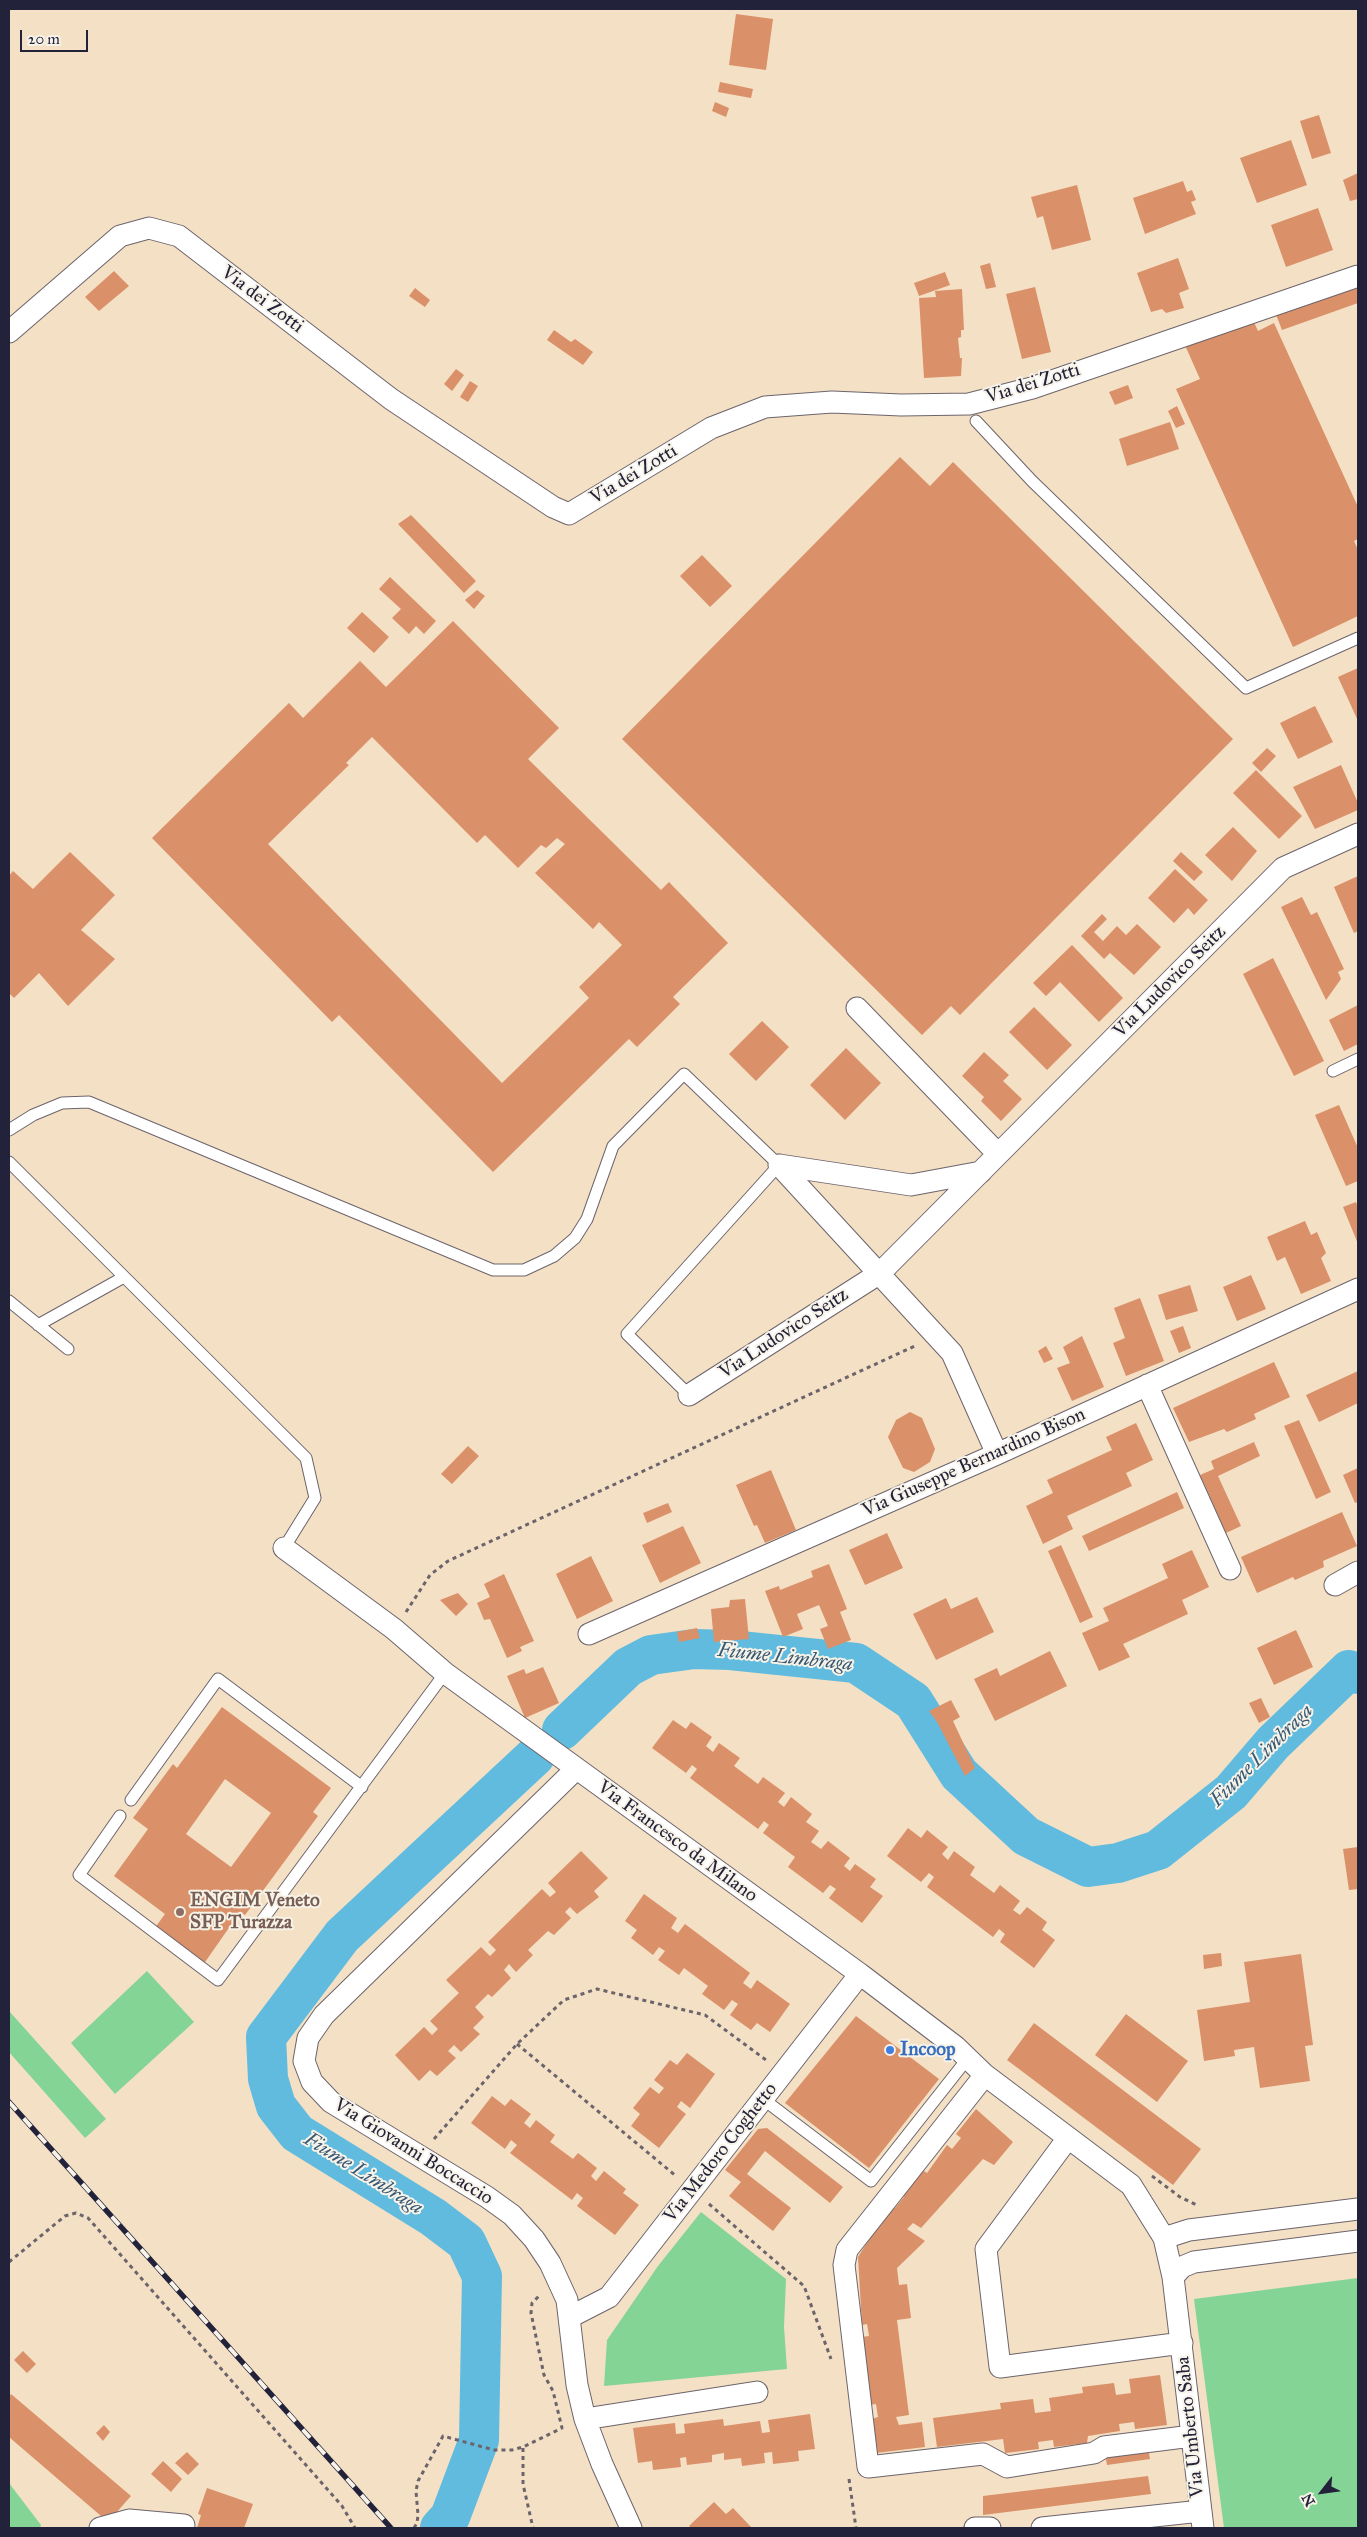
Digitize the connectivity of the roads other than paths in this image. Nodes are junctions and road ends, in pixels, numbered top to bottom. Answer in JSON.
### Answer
{"nodes":[{"id":1,"x":1358,"y":276,"type":"edge"},
{"id":2,"x":9,"y":332,"type":"edge"},
{"id":3,"x":976,"y":421,"type":"dead end"},
{"id":4,"x":1358,"y":638,"type":"edge"},
{"id":5,"x":1358,"y":834,"type":"edge"},
{"id":6,"x":857,"y":1008,"type":"dead end"},
{"id":7,"x":1358,"y":1059,"type":"edge"},
{"id":8,"x":1333,"y":1071,"type":"dead end"},
{"id":9,"x":9,"y":1130,"type":"edge"},
{"id":10,"x":998,"y":1154,"type":"junction"},
{"id":11,"x":9,"y":1162,"type":"edge"},
{"id":12,"x":779,"y":1165,"type":"junction"},
{"id":13,"x":981,"y":1172,"type":"junction"},
{"id":14,"x":880,"y":1273,"type":"junction"},
{"id":15,"x":124,"y":1276,"type":"junction"},
{"id":16,"x":1358,"y":1289,"type":"edge"},
{"id":17,"x":9,"y":1301,"type":"edge"},
{"id":18,"x":38,"y":1325,"type":"junction"},
{"id":19,"x":68,"y":1349,"type":"dead end"},
{"id":20,"x":1146,"y":1386,"type":"junction"},
{"id":21,"x":688,"y":1395,"type":"joint"},
{"id":22,"x":997,"y":1454,"type":"junction"},
{"id":23,"x":284,"y":1548,"type":"joint"},
{"id":24,"x":1230,"y":1569,"type":"dead end"},
{"id":25,"x":1358,"y":1572,"type":"edge"},
{"id":26,"x":1335,"y":1585,"type":"dead end"},
{"id":27,"x":589,"y":1634,"type":"dead end"},
{"id":28,"x":446,"y":1673,"type":"junction"},
{"id":29,"x":576,"y":1769,"type":"junction"},
{"id":30,"x":362,"y":1787,"type":"junction"},
{"id":31,"x":131,"y":1800,"type":"dead end"},
{"id":32,"x":120,"y":1816,"type":"dead end"},
{"id":33,"x":860,"y":1974,"type":"junction"},
{"id":34,"x":968,"y":2058,"type":"junction"},
{"id":35,"x":985,"y":2075,"type":"junction"},
{"id":36,"x":763,"y":2099,"type":"junction"},
{"id":37,"x":1068,"y":2138,"type":"junction"},
{"id":38,"x":1358,"y":2209,"type":"edge"},
{"id":39,"x":1164,"y":2238,"type":"junction"},
{"id":40,"x":1358,"y":2241,"type":"edge"},
{"id":41,"x":1173,"y":2277,"type":"junction"},
{"id":42,"x":570,"y":2317,"type":"junction"},
{"id":43,"x":1182,"y":2343,"type":"junction"},
{"id":44,"x":757,"y":2392,"type":"dead end"},
{"id":45,"x":585,"y":2418,"type":"junction"},
{"id":46,"x":1192,"y":2436,"type":"junction"},
{"id":47,"x":1202,"y":2520,"type":"edge"},
{"id":48,"x":184,"y":2525,"type":"dead end"},
{"id":49,"x":100,"y":2528,"type":"edge"},
{"id":50,"x":631,"y":2528,"type":"edge"},
{"id":51,"x":975,"y":2528,"type":"edge"},
{"id":52,"x":990,"y":2528,"type":"edge"},
{"id":53,"x":1042,"y":2528,"type":"edge"}],
"edges":[{"from":1,"to":2,"type":"street","name":"Via dei Zotti"},
{"from":3,"to":4,"type":"lane"},
{"from":5,"to":10,"type":"street","name":"Via Ludovico Seitz"},
{"from":6,"to":10,"type":"street"},
{"from":7,"to":8,"type":"lane"},
{"from":9,"to":12,"type":"lane"},
{"from":10,"to":13,"type":"street","name":"Via Ludovico Seitz"},
{"from":11,"to":15,"type":"lane"},
{"from":12,"to":13,"type":"street"},
{"from":12,"to":14,"type":"street"},
{"from":12,"to":21,"type":"lane"},
{"from":13,"to":14,"type":"street","name":"Via Ludovico Seitz"},
{"from":14,"to":21,"type":"street","name":"Via Ludovico Seitz"},
{"from":14,"to":22,"type":"street"},
{"from":15,"to":18,"type":"lane"},
{"from":15,"to":23,"type":"lane"},
{"from":16,"to":20,"type":"street","name":"Via Giuseppe Bernardino Bison"},
{"from":17,"to":18,"type":"lane"},
{"from":18,"to":19,"type":"lane"},
{"from":20,"to":22,"type":"street","name":"Via Giuseppe Bernardino Bison"},
{"from":20,"to":24,"type":"street"},
{"from":22,"to":27,"type":"street","name":"Via Giuseppe Bernardino Bison"},
{"from":23,"to":28,"type":"street","name":"Via Francesco da Milano"},
{"from":25,"to":26,"type":"street"},
{"from":28,"to":29,"type":"street","name":"Via Francesco da Milano"},
{"from":28,"to":30,"type":"lane"},
{"from":29,"to":33,"type":"street","name":"Via Francesco da Milano"},
{"from":29,"to":42,"type":"street","name":"Via Giovanni Boccaccio"},
{"from":30,"to":31,"type":"lane"},
{"from":30,"to":32,"type":"lane"},
{"from":33,"to":34,"type":"street","name":"Via Francesco da Milano"},
{"from":33,"to":36,"type":"street","name":"Via Medoro Coghetto"},
{"from":34,"to":35,"type":"street","name":"Via Francesco da Milano"},
{"from":34,"to":36,"type":"lane"},
{"from":35,"to":37,"type":"street","name":"Via Francesco da Milano"},
{"from":35,"to":46,"type":"street"},
{"from":36,"to":42,"type":"street","name":"Via Medoro Coghetto"},
{"from":37,"to":39,"type":"street","name":"Via Francesco da Milano"},
{"from":37,"to":43,"type":"street"},
{"from":38,"to":39,"type":"street"},
{"from":39,"to":41,"type":"street","name":"Via Umberto Saba"},
{"from":40,"to":41,"type":"street"},
{"from":41,"to":43,"type":"street","name":"Via Umberto Saba"},
{"from":42,"to":45,"type":"street","name":"Via Giovanni Boccaccio"},
{"from":43,"to":46,"type":"street","name":"Via Umberto Saba"},
{"from":44,"to":45,"type":"street"},
{"from":45,"to":50,"type":"street","name":"Via Giovanni Boccaccio"},
{"from":46,"to":47,"type":"street","name":"Via Umberto Saba"},
{"from":47,"to":53,"type":"street","name":"Via Umberto Saba"},
{"from":48,"to":49,"type":"street"},
{"from":51,"to":52,"type":"street"}]}
